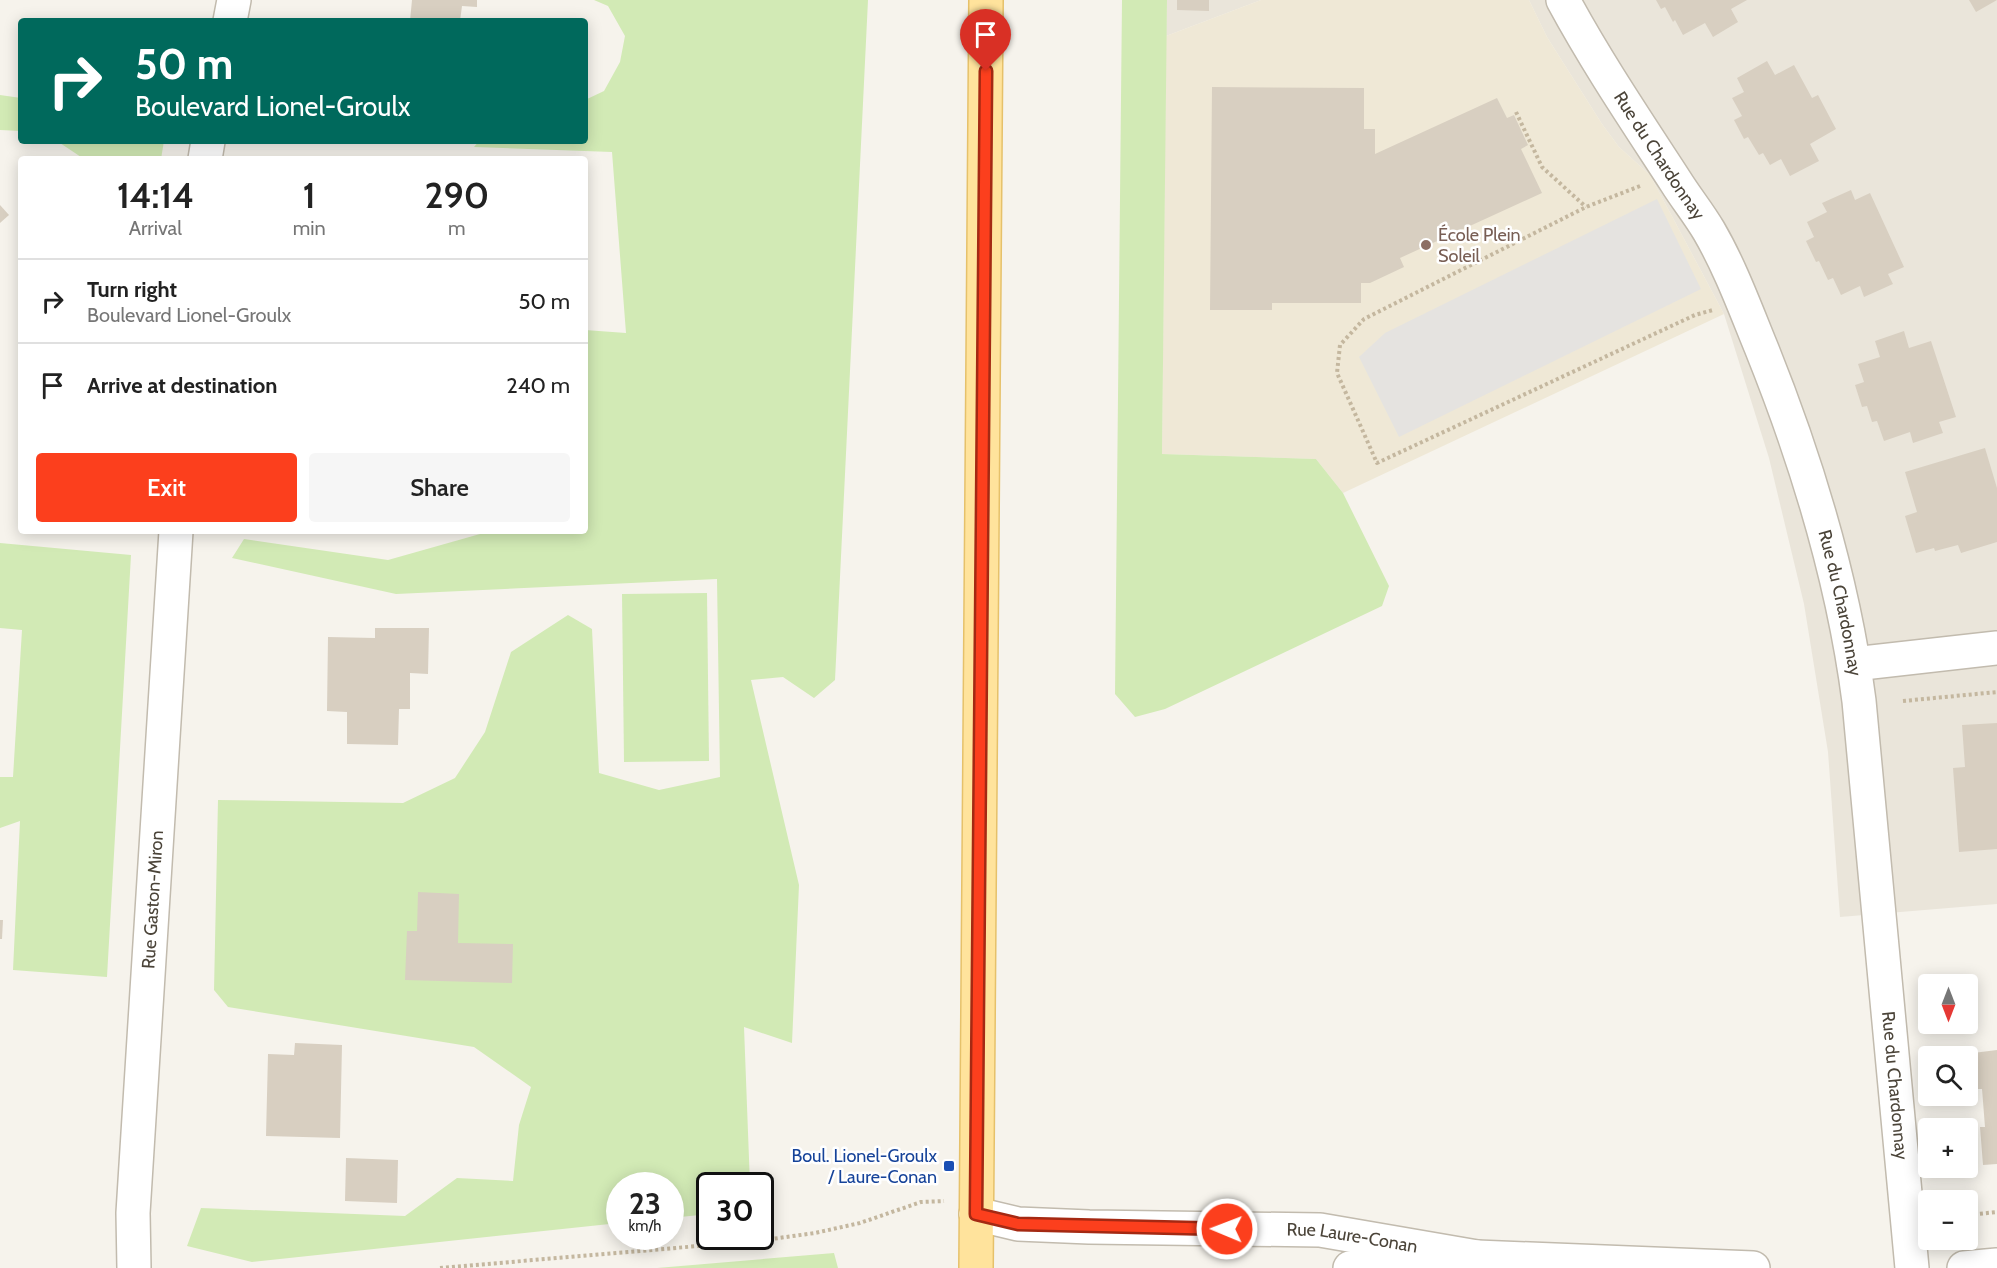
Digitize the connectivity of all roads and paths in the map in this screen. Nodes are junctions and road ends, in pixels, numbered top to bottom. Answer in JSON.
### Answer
{"nodes":[{"id":1,"x":234,"y":0,"type":"edge"},
{"id":2,"x":986,"y":0,"type":"edge"},
{"id":3,"x":1563,"y":0,"type":"edge"},
{"id":4,"x":231,"y":18,"type":"edge"},
{"id":5,"x":1516,"y":111,"type":"dead end"},
{"id":6,"x":1665,"y":165,"type":"junction"},
{"id":7,"x":1586,"y":207,"type":"junction"},
{"id":8,"x":1742,"y":302,"type":"junction"},
{"id":9,"x":176,"y":534,"type":"edge"},
{"id":10,"x":1997,"y":648,"type":"edge"},
{"id":11,"x":1854,"y":664,"type":"junction"},
{"id":12,"x":1997,"y":692,"type":"edge"},
{"id":13,"x":1903,"y":701,"type":"dead end"},
{"id":14,"x":976,"y":1207,"type":"junction"},
{"id":15,"x":1997,"y":1212,"type":"edge"},
{"id":16,"x":1978,"y":1214,"type":"edge"},
{"id":17,"x":1477,"y":1257,"type":"junction"},
{"id":18,"x":1997,"y":1265,"type":"edge"},
{"id":19,"x":134,"y":1268,"type":"edge"},
{"id":20,"x":440,"y":1268,"type":"edge"},
{"id":21,"x":976,"y":1268,"type":"edge"},
{"id":22,"x":1350,"y":1268,"type":"edge"},
{"id":23,"x":1754,"y":1268,"type":"edge"},
{"id":24,"x":1912,"y":1268,"type":"edge"},
{"id":25,"x":1964,"y":1268,"type":"edge"}],
"edges":[{"from":1,"to":4,"type":"street"},
{"from":2,"to":14,"type":"main road"},
{"from":3,"to":6,"type":"street","name":"Rue du Chardonnay"},
{"from":5,"to":7,"type":"path"},
{"from":6,"to":7,"type":"path"},
{"from":6,"to":8,"type":"street","name":"Rue du Chardonnay"},
{"from":7,"to":8,"type":"path"},
{"from":8,"to":11,"type":"street","name":"Rue du Chardonnay"},
{"from":9,"to":19,"type":"street","name":"Rue Gaston-Miron"},
{"from":10,"to":11,"type":"street"},
{"from":11,"to":24,"type":"street","name":"Rue du Chardonnay"},
{"from":12,"to":13,"type":"path"},
{"from":14,"to":17,"type":"street","name":"Rue Laure-Conan"},
{"from":14,"to":20,"type":"path"},
{"from":14,"to":21,"type":"main road"},
{"from":15,"to":16,"type":"path"},
{"from":17,"to":22,"type":"street","name":"Rue Laure-Conan"},
{"from":17,"to":23,"type":"street","name":"Rue Laure-Conan"},
{"from":18,"to":25,"type":"street"}]}
